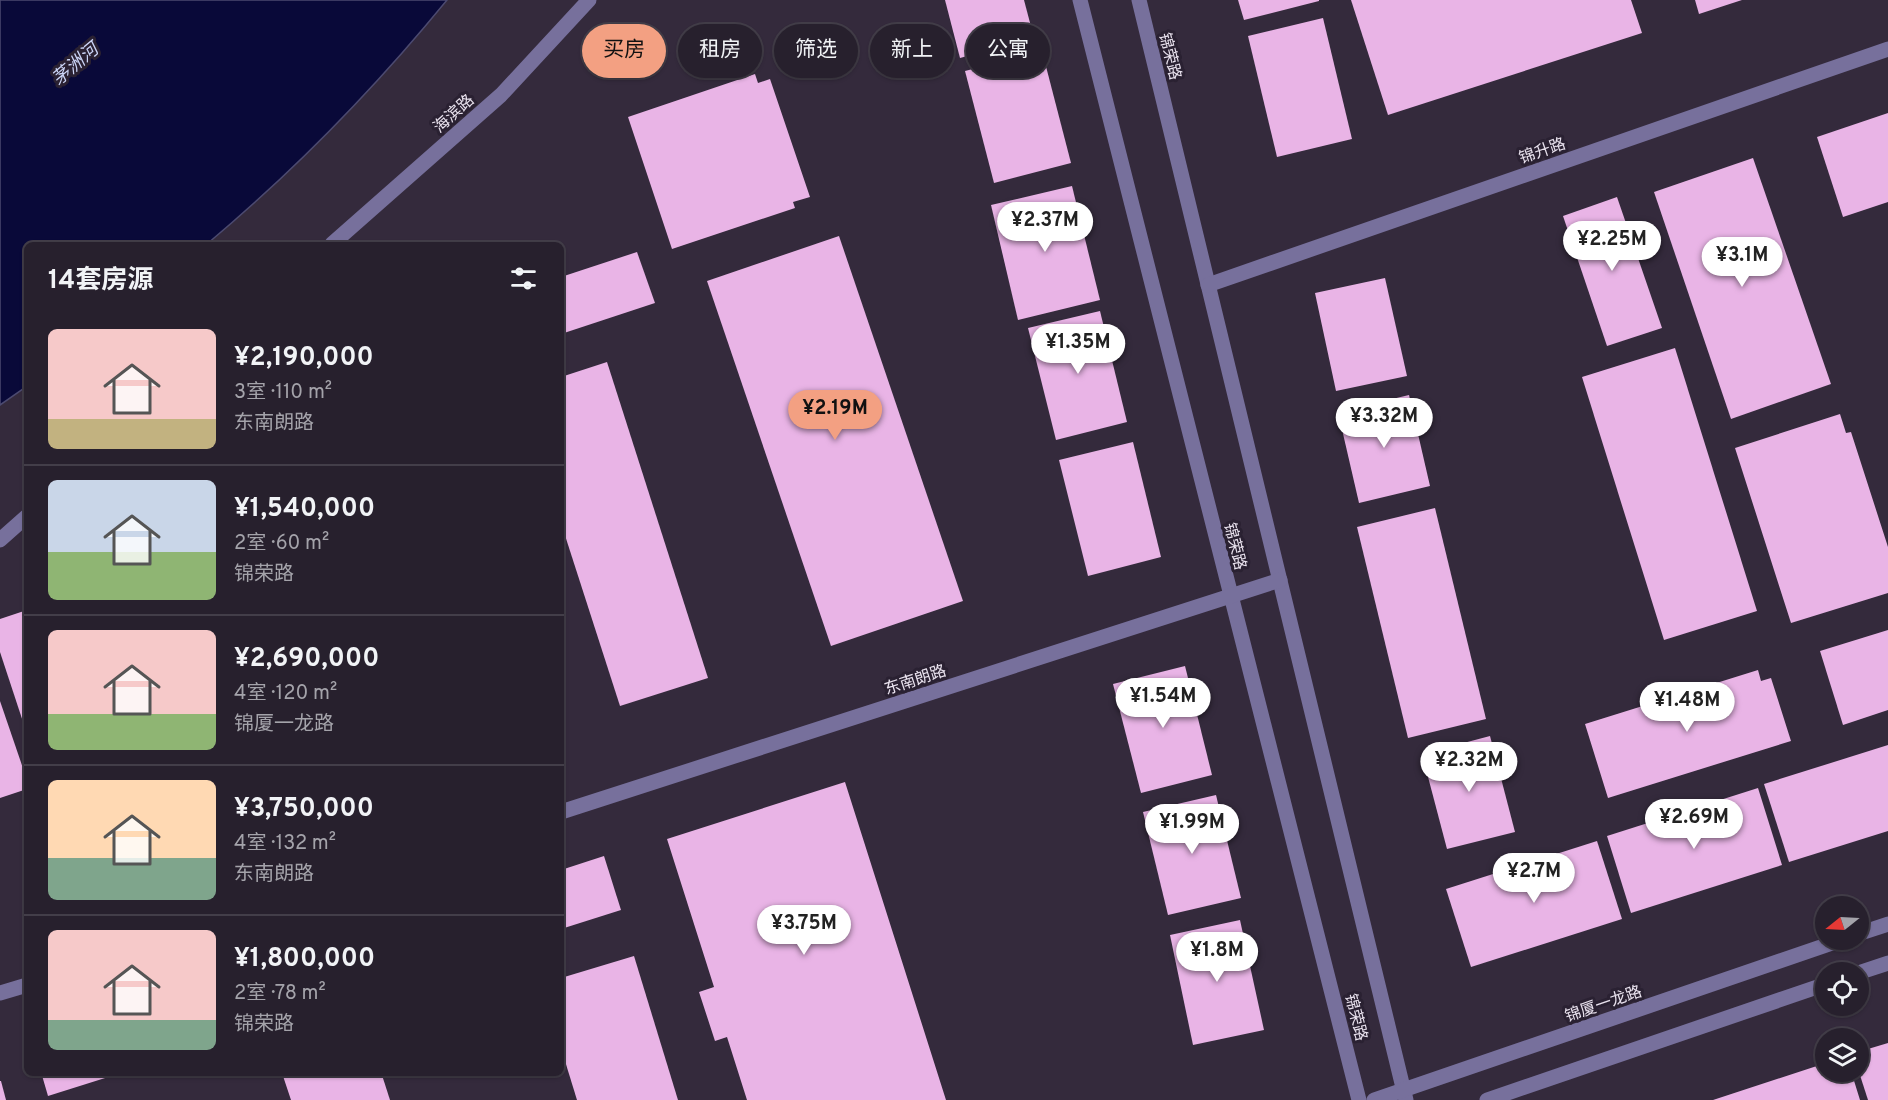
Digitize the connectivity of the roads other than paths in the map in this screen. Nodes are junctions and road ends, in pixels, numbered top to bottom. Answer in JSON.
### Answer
{"nodes":[{"id":1,"x":589,"y":0,"type":"edge"},
{"id":2,"x":1080,"y":0,"type":"edge"},
{"id":3,"x":1139,"y":0,"type":"edge"},
{"id":4,"x":1888,"y":48,"type":"edge"},
{"id":5,"x":334,"y":242,"type":"edge"},
{"id":6,"x":1208,"y":285,"type":"junction"},
{"id":7,"x":24,"y":519,"type":"edge"},
{"id":8,"x":0,"y":540,"type":"edge"},
{"id":9,"x":1280,"y":580,"type":"junction"},
{"id":10,"x":1231,"y":596,"type":"junction"},
{"id":11,"x":564,"y":811,"type":"edge"},
{"id":12,"x":1888,"y":924,"type":"edge"},
{"id":13,"x":1869,"y":930,"type":"edge"},
{"id":14,"x":1815,"y":949,"type":"edge"},
{"id":15,"x":1888,"y":963,"type":"edge"},
{"id":16,"x":1869,"y":969,"type":"edge"},
{"id":17,"x":24,"y":986,"type":"edge"},
{"id":18,"x":1815,"y":988,"type":"edge"},
{"id":19,"x":0,"y":993,"type":"edge"},
{"id":20,"x":1405,"y":1095,"type":"edge"},
{"id":21,"x":1359,"y":1100,"type":"edge"},
{"id":22,"x":1374,"y":1100,"type":"edge"},
{"id":23,"x":1487,"y":1100,"type":"edge"}],
"edges":[{"from":1,"to":5,"type":"street","name":"海滨路"},
{"from":2,"to":10,"type":"street","name":"锦荣路"},
{"from":3,"to":6,"type":"street","name":"锦荣路"},
{"from":4,"to":6,"type":"street","name":"锦升路"},
{"from":6,"to":9,"type":"street","name":"锦荣路"},
{"from":7,"to":8,"type":"street"},
{"from":9,"to":10,"type":"street","name":"东南朗路"},
{"from":9,"to":20,"type":"street","name":"锦荣路"},
{"from":10,"to":11,"type":"street","name":"东南朗路"},
{"from":10,"to":21,"type":"street","name":"锦荣路"},
{"from":12,"to":13,"type":"street"},
{"from":14,"to":20,"type":"street","name":"锦厦一龙路"},
{"from":15,"to":16,"type":"street"},
{"from":17,"to":19,"type":"street"},
{"from":18,"to":23,"type":"street"},
{"from":20,"to":22,"type":"street","name":"锦厦一龙路"}]}
